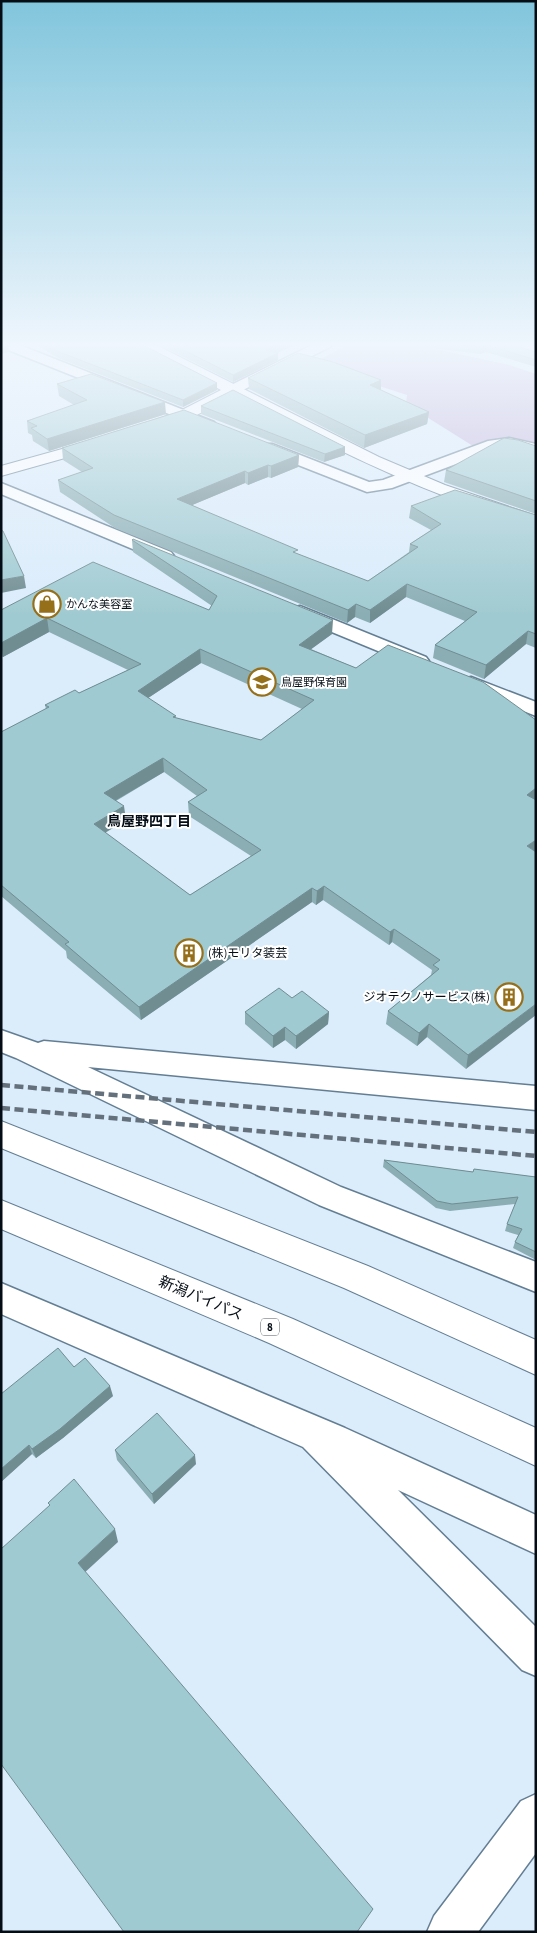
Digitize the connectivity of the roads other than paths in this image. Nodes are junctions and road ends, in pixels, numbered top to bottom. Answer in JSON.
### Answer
{"nodes":[{"id":1,"x":318,"y":434,"type":"edge"},
{"id":2,"x":110,"y":440,"type":"edge"},
{"id":3,"x":248,"y":440,"type":"edge"},
{"id":4,"x":536,"y":449,"type":"edge"},
{"id":5,"x":1,"y":472,"type":"edge"},
{"id":6,"x":409,"y":477,"type":"junction"},
{"id":7,"x":1,"y":488,"type":"edge"},
{"id":8,"x":536,"y":522,"type":"edge"},
{"id":9,"x":186,"y":565,"type":"edge"},
{"id":10,"x":287,"y":607,"type":"edge"},
{"id":11,"x":434,"y":668,"type":"edge"},
{"id":12,"x":453,"y":675,"type":"edge"},
{"id":13,"x":536,"y":710,"type":"edge"},
{"id":14,"x":14,"y":1046,"type":"edge"},
{"id":15,"x":536,"y":1098,"type":"edge"},
{"id":16,"x":1,"y":1134,"type":"edge"},
{"id":17,"x":1,"y":1214,"type":"edge"},
{"id":18,"x":536,"y":1277,"type":"edge"},
{"id":19,"x":1,"y":1298,"type":"edge"},
{"id":20,"x":536,"y":1358,"type":"edge"},
{"id":21,"x":316,"y":1434,"type":"junction"},
{"id":22,"x":536,"y":1447,"type":"edge"},
{"id":23,"x":536,"y":1535,"type":"edge"},
{"id":24,"x":536,"y":1656,"type":"edge"},
{"id":25,"x":536,"y":1816,"type":"edge"},
{"id":26,"x":450,"y":1932,"type":"edge"}],
"edges":[{"from":1,"to":6,"type":"main road"},
{"from":2,"to":5,"type":"main road"},
{"from":3,"to":6,"type":"street"},
{"from":4,"to":6,"type":"street"},
{"from":6,"to":8,"type":"main road"},
{"from":7,"to":9,"type":"street"},
{"from":10,"to":11,"type":"street"},
{"from":12,"to":13,"type":"street"},
{"from":14,"to":15,"type":"street"},
{"from":14,"to":18,"type":"street"},
{"from":16,"to":20,"type":"main road"},
{"from":17,"to":22,"type":"main road","name":"新潟バイパス","number":"8"},
{"from":19,"to":21,"type":"street"},
{"from":21,"to":23,"type":"street"},
{"from":21,"to":24,"type":"street"},
{"from":25,"to":26,"type":"street"}]}
